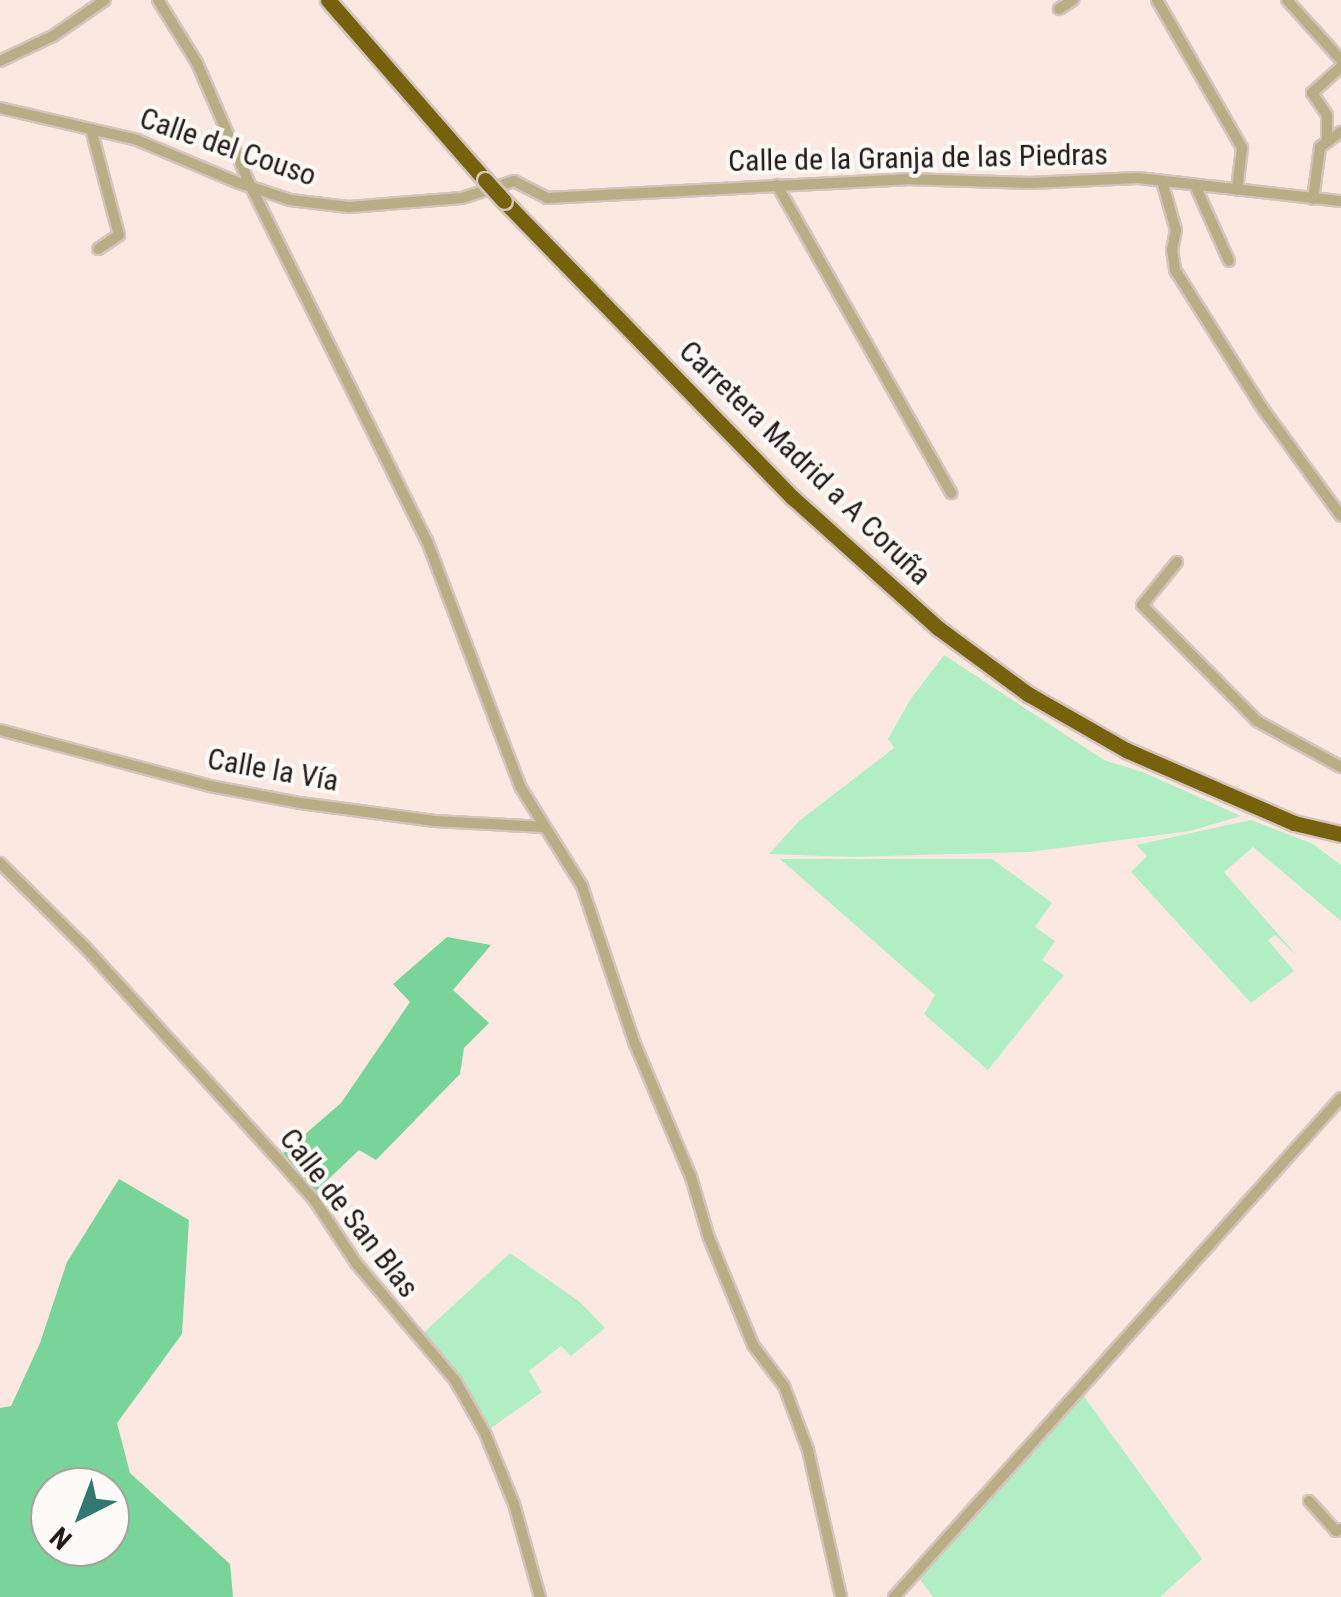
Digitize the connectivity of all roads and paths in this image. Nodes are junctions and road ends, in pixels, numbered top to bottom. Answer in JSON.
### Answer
{"nodes":[{"id":1,"x":105,"y":0,"type":"edge"},
{"id":2,"x":158,"y":0,"type":"edge"},
{"id":3,"x":328,"y":0,"type":"edge"},
{"id":4,"x":1073,"y":0,"type":"edge"},
{"id":5,"x":1157,"y":0,"type":"edge"},
{"id":6,"x":1287,"y":0,"type":"edge"},
{"id":7,"x":1059,"y":8,"type":"dead end"},
{"id":8,"x":0,"y":62,"type":"edge"},
{"id":9,"x":1341,"y":64,"type":"edge"},
{"id":10,"x":0,"y":108,"type":"edge"},
{"id":11,"x":91,"y":130,"type":"junction"},
{"id":12,"x":1341,"y":132,"type":"edge"},
{"id":13,"x":1327,"y":142,"type":"junction"},
{"id":14,"x":1162,"y":181,"type":"junction"},
{"id":15,"x":492,"y":182,"type":"junction"},
{"id":16,"x":777,"y":185,"type":"junction"},
{"id":17,"x":1195,"y":185,"type":"junction"},
{"id":18,"x":251,"y":188,"type":"junction"},
{"id":19,"x":1237,"y":190,"type":"junction"},
{"id":20,"x":1313,"y":199,"type":"junction"},
{"id":21,"x":1341,"y":201,"type":"edge"},
{"id":22,"x":98,"y":249,"type":"dead end"},
{"id":23,"x":1229,"y":260,"type":"dead end"},
{"id":24,"x":1341,"y":489,"type":"edge"},
{"id":25,"x":951,"y":494,"type":"dead end"},
{"id":26,"x":1328,"y":500,"type":"junction"},
{"id":27,"x":1341,"y":516,"type":"edge"},
{"id":28,"x":1177,"y":562,"type":"dead end"},
{"id":29,"x":0,"y":730,"type":"edge"},
{"id":30,"x":1341,"y":767,"type":"edge"},
{"id":31,"x":544,"y":828,"type":"junction"},
{"id":32,"x":1341,"y":834,"type":"edge"},
{"id":33,"x":0,"y":864,"type":"edge"},
{"id":34,"x":1341,"y":1098,"type":"edge"},
{"id":35,"x":1309,"y":1501,"type":"dead end"},
{"id":36,"x":1339,"y":1532,"type":"edge"},
{"id":37,"x":540,"y":1597,"type":"edge"},
{"id":38,"x":840,"y":1597,"type":"edge"},
{"id":39,"x":894,"y":1597,"type":"edge"}],
"edges":[{"from":1,"to":8,"type":"street"},
{"from":2,"to":18,"type":"street"},
{"from":3,"to":15,"type":"highway","name":"Carretera Madrid a A Coruña"},
{"from":4,"to":7,"type":"street"},
{"from":5,"to":19,"type":"street"},
{"from":6,"to":9,"type":"street"},
{"from":9,"to":13,"type":"street"},
{"from":10,"to":11,"type":"street","name":"Calle del Couso"},
{"from":11,"to":18,"type":"street","name":"Calle del Couso"},
{"from":11,"to":22,"type":"street"},
{"from":12,"to":13,"type":"street"},
{"from":13,"to":20,"type":"street"},
{"from":14,"to":16,"type":"street","name":"Calle de la Granja de las Piedras"},
{"from":14,"to":17,"type":"street","name":"Calle de la Granja de las Piedras"},
{"from":14,"to":26,"type":"street"},
{"from":15,"to":16,"type":"street","name":"Calle de la Granja de las Piedras"},
{"from":15,"to":18,"type":"street","name":"Calle del Couso"},
{"from":15,"to":32,"type":"highway","name":"Carretera Madrid a A Coruña","bridge":true},
{"from":16,"to":25,"type":"street"},
{"from":17,"to":19,"type":"street","name":"Calle de la Granja de las Piedras"},
{"from":17,"to":23,"type":"street"},
{"from":18,"to":31,"type":"street"},
{"from":19,"to":20,"type":"street","name":"Calle de la Granja de las Piedras"},
{"from":20,"to":21,"type":"street","name":"Calle de la Granja de las Piedras"},
{"from":24,"to":26,"type":"street"},
{"from":26,"to":27,"type":"street"},
{"from":28,"to":30,"type":"street"},
{"from":29,"to":31,"type":"street","name":"Calle la Vía"},
{"from":31,"to":38,"type":"street"},
{"from":33,"to":37,"type":"street","name":"Calle de San Blas"},
{"from":34,"to":39,"type":"street"},
{"from":35,"to":36,"type":"street"}]}
